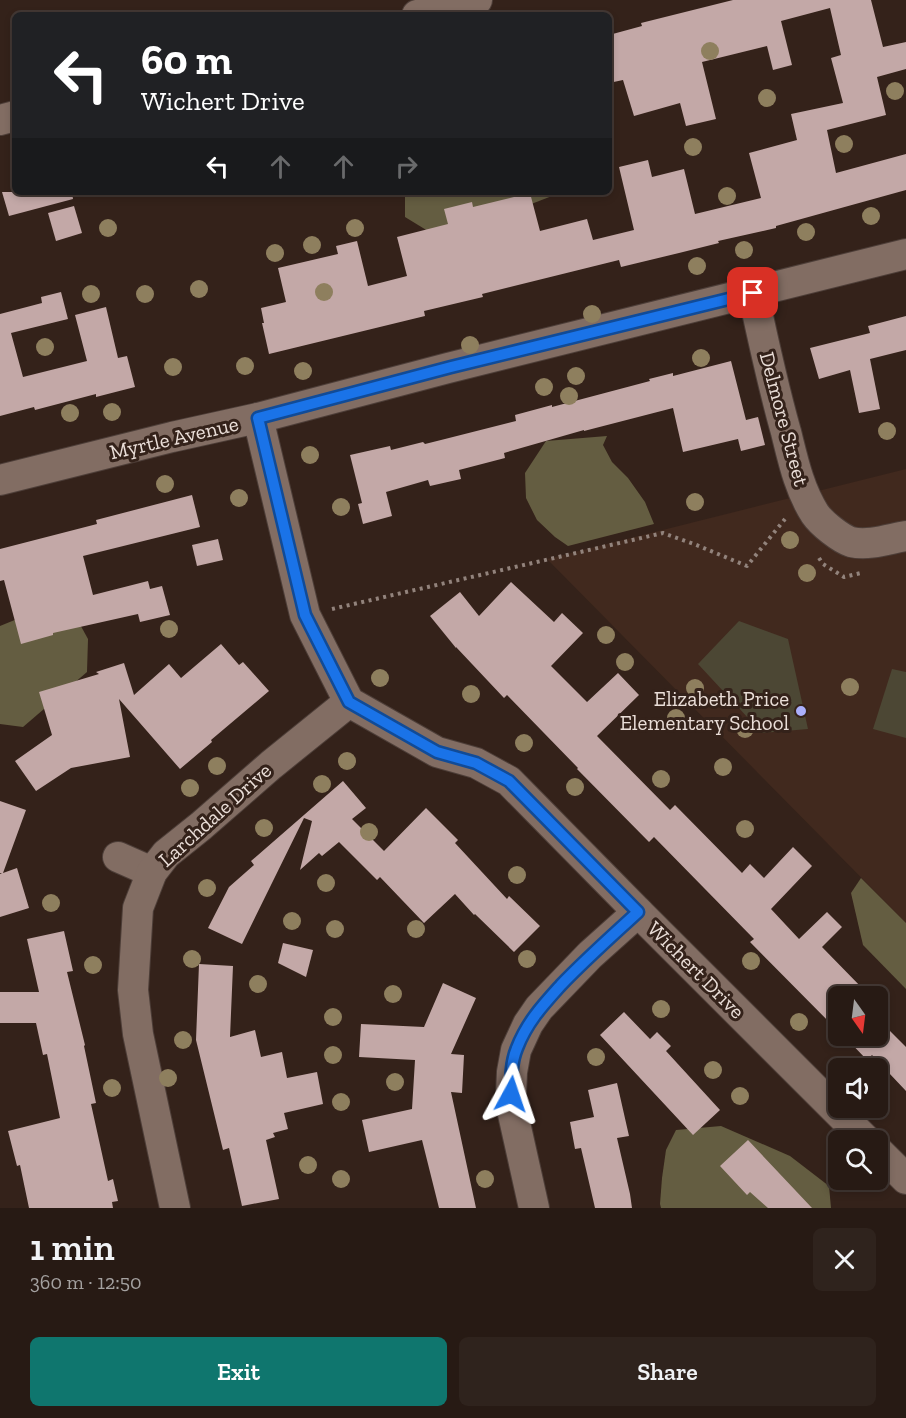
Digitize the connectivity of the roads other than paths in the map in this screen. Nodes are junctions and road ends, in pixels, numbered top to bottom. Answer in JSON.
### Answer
{"nodes":[{"id":1,"x":477,"y":0,"type":"edge"},
{"id":2,"x":429,"y":12,"type":"edge"},
{"id":3,"x":906,"y":254,"type":"edge"},
{"id":4,"x":753,"y":293,"type":"junction"},
{"id":5,"x":258,"y":418,"type":"junction"},
{"id":6,"x":0,"y":480,"type":"edge"},
{"id":7,"x":906,"y":536,"type":"edge"},
{"id":8,"x":349,"y":702,"type":"junction"},
{"id":9,"x":118,"y":857,"type":"dead end"},
{"id":10,"x":152,"y":872,"type":"junction"},
{"id":11,"x":638,"y":912,"type":"junction"},
{"id":12,"x":856,"y":1130,"type":"edge"},
{"id":13,"x":888,"y":1161,"type":"edge"},
{"id":14,"x":906,"y":1179,"type":"edge"},
{"id":15,"x":176,"y":1208,"type":"edge"},
{"id":16,"x":534,"y":1208,"type":"edge"}],
"edges":[{"from":1,"to":2,"type":"street"},
{"from":3,"to":4,"type":"street","name":"Myrtle Avenue"},
{"from":4,"to":5,"type":"street","name":"Myrtle Avenue"},
{"from":4,"to":7,"type":"street","name":"Delmore Street"},
{"from":5,"to":6,"type":"street","name":"Myrtle Avenue"},
{"from":5,"to":8,"type":"street"},
{"from":8,"to":10,"type":"street","name":"Larchdale Drive"},
{"from":8,"to":11,"type":"street","name":"Wichert Drive"},
{"from":9,"to":10,"type":"street"},
{"from":10,"to":15,"type":"street","name":"Larchdale Drive"},
{"from":11,"to":12,"type":"street","name":"Wichert Drive"},
{"from":11,"to":16,"type":"street"},
{"from":13,"to":14,"type":"street"}]}
